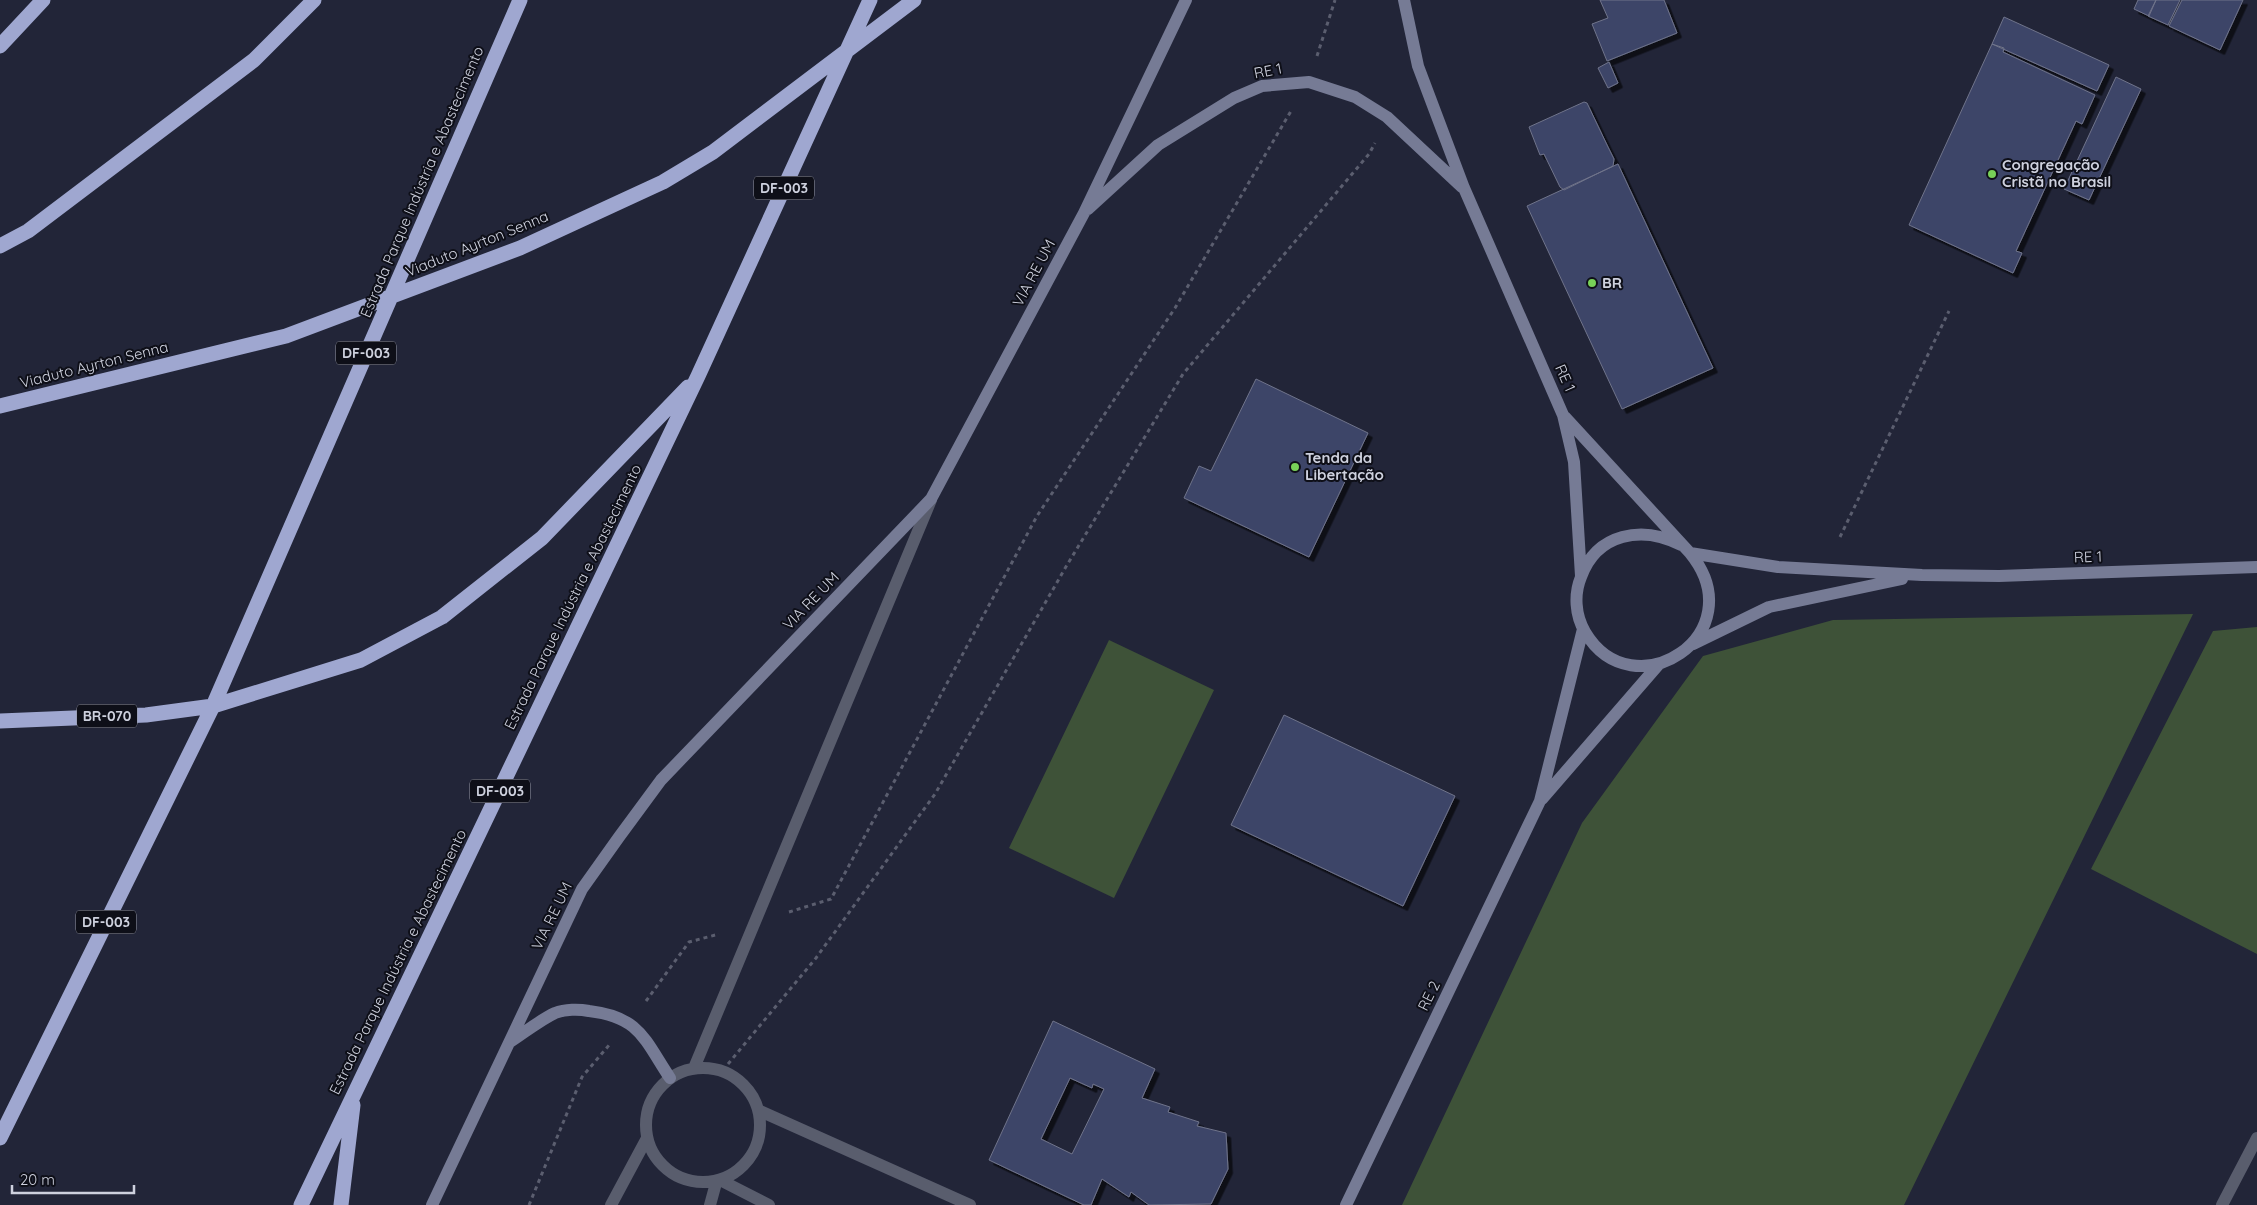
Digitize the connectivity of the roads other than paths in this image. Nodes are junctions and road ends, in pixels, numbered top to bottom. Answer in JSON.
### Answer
{"nodes":[{"id":1,"x":44,"y":0,"type":"edge"},
{"id":2,"x":314,"y":0,"type":"edge"},
{"id":3,"x":520,"y":0,"type":"edge"},
{"id":4,"x":870,"y":0,"type":"edge"},
{"id":5,"x":914,"y":0,"type":"edge"},
{"id":6,"x":1186,"y":0,"type":"edge"},
{"id":7,"x":1404,"y":0,"type":"edge"},
{"id":8,"x":0,"y":46,"type":"edge"},
{"id":9,"x":1464,"y":188,"type":"junction"},
{"id":10,"x":1084,"y":214,"type":"junction"},
{"id":11,"x":0,"y":246,"type":"edge"},
{"id":12,"x":698,"y":376,"type":"junction"},
{"id":13,"x":0,"y":406,"type":"edge"},
{"id":14,"x":1564,"y":416,"type":"junction"},
{"id":15,"x":931,"y":499,"type":"junction"},
{"id":16,"x":1686,"y":549,"type":"junction"},
{"id":17,"x":2256,"y":566,"type":"edge"},
{"id":18,"x":1922,"y":575,"type":"junction"},
{"id":19,"x":1581,"y":576,"type":"junction"},
{"id":20,"x":1583,"y":629,"type":"junction"},
{"id":21,"x":1691,"y":646,"type":"junction"},
{"id":22,"x":1659,"y":664,"type":"junction"},
{"id":23,"x":213,"y":706,"type":"junction"},
{"id":24,"x":0,"y":721,"type":"edge"},
{"id":25,"x":1540,"y":801,"type":"junction"},
{"id":26,"x":510,"y":1042,"type":"junction"},
{"id":27,"x":694,"y":1068,"type":"junction"},
{"id":28,"x":670,"y":1078,"type":"junction"},
{"id":29,"x":354,"y":1093,"type":"junction"},
{"id":30,"x":760,"y":1111,"type":"junction"},
{"id":31,"x":0,"y":1138,"type":"edge"},
{"id":32,"x":647,"y":1138,"type":"junction"},
{"id":33,"x":2257,"y":1138,"type":"edge"},
{"id":34,"x":718,"y":1182,"type":"junction"},
{"id":35,"x":301,"y":1205,"type":"edge"},
{"id":36,"x":341,"y":1205,"type":"edge"},
{"id":37,"x":432,"y":1205,"type":"edge"},
{"id":38,"x":611,"y":1205,"type":"edge"},
{"id":39,"x":710,"y":1205,"type":"edge"},
{"id":40,"x":769,"y":1205,"type":"edge"},
{"id":41,"x":970,"y":1205,"type":"edge"},
{"id":42,"x":1346,"y":1205,"type":"edge"},
{"id":43,"x":2222,"y":1205,"type":"edge"}],
"edges":[{"from":1,"to":8,"type":"highway"},
{"from":2,"to":11,"type":"highway"},
{"from":3,"to":23,"type":"highway","name":"Estrada Parque Indústria e Abastecimento","number":"DF-003"},
{"from":4,"to":12,"type":"highway","name":"Estrada Parque Indústria e Abastecimento","number":"DF-003"},
{"from":5,"to":13,"type":"highway","name":"Viaduto Ayrton Senna"},
{"from":6,"to":10,"type":"street","name":"VIA RE UM"},
{"from":7,"to":9,"type":"street","name":"RE 1"},
{"from":9,"to":10,"type":"street","name":"RE 1"},
{"from":9,"to":14,"type":"street","name":"RE 1"},
{"from":10,"to":15,"type":"street","name":"VIA RE UM"},
{"from":12,"to":23,"type":"highway"},
{"from":12,"to":29,"type":"highway","name":"Estrada Parque Indústria e Abastecimento","number":"DF-003"},
{"from":14,"to":16,"type":"street","name":"RE 1"},
{"from":14,"to":19,"type":"street","name":"RE 1"},
{"from":15,"to":26,"type":"street","name":"VIA RE UM"},
{"from":15,"to":27,"type":"lane"},
{"from":16,"to":18,"type":"street","name":"RE 1"},
{"from":16,"to":19,"type":"street"},
{"from":16,"to":21,"type":"street"},
{"from":17,"to":18,"type":"street","name":"RE 1"},
{"from":18,"to":21,"type":"street","name":"RE 1"},
{"from":19,"to":20,"type":"street"},
{"from":20,"to":22,"type":"street"},
{"from":20,"to":25,"type":"street","name":"RE 2"},
{"from":21,"to":22,"type":"street"},
{"from":22,"to":25,"type":"street","name":"RE 2"},
{"from":23,"to":24,"type":"highway","number":"BR-070"},
{"from":23,"to":31,"type":"highway","name":"Estrada Parque Indústria e Abastecimento","number":"DF-003"},
{"from":25,"to":42,"type":"street","name":"RE 2"},
{"from":26,"to":28,"type":"street"},
{"from":26,"to":37,"type":"street","name":"VIA RE UM"},
{"from":27,"to":28,"type":"lane"},
{"from":27,"to":30,"type":"lane"},
{"from":28,"to":32,"type":"lane"},
{"from":29,"to":35,"type":"highway","name":"Estrada Parque Indústria e Abastecimento","number":"DF-003"},
{"from":29,"to":36,"type":"highway"},
{"from":30,"to":34,"type":"lane"},
{"from":30,"to":41,"type":"lane"},
{"from":32,"to":34,"type":"lane"},
{"from":32,"to":38,"type":"lane"},
{"from":33,"to":43,"type":"lane"},
{"from":34,"to":39,"type":"lane"},
{"from":34,"to":40,"type":"lane"}]}
